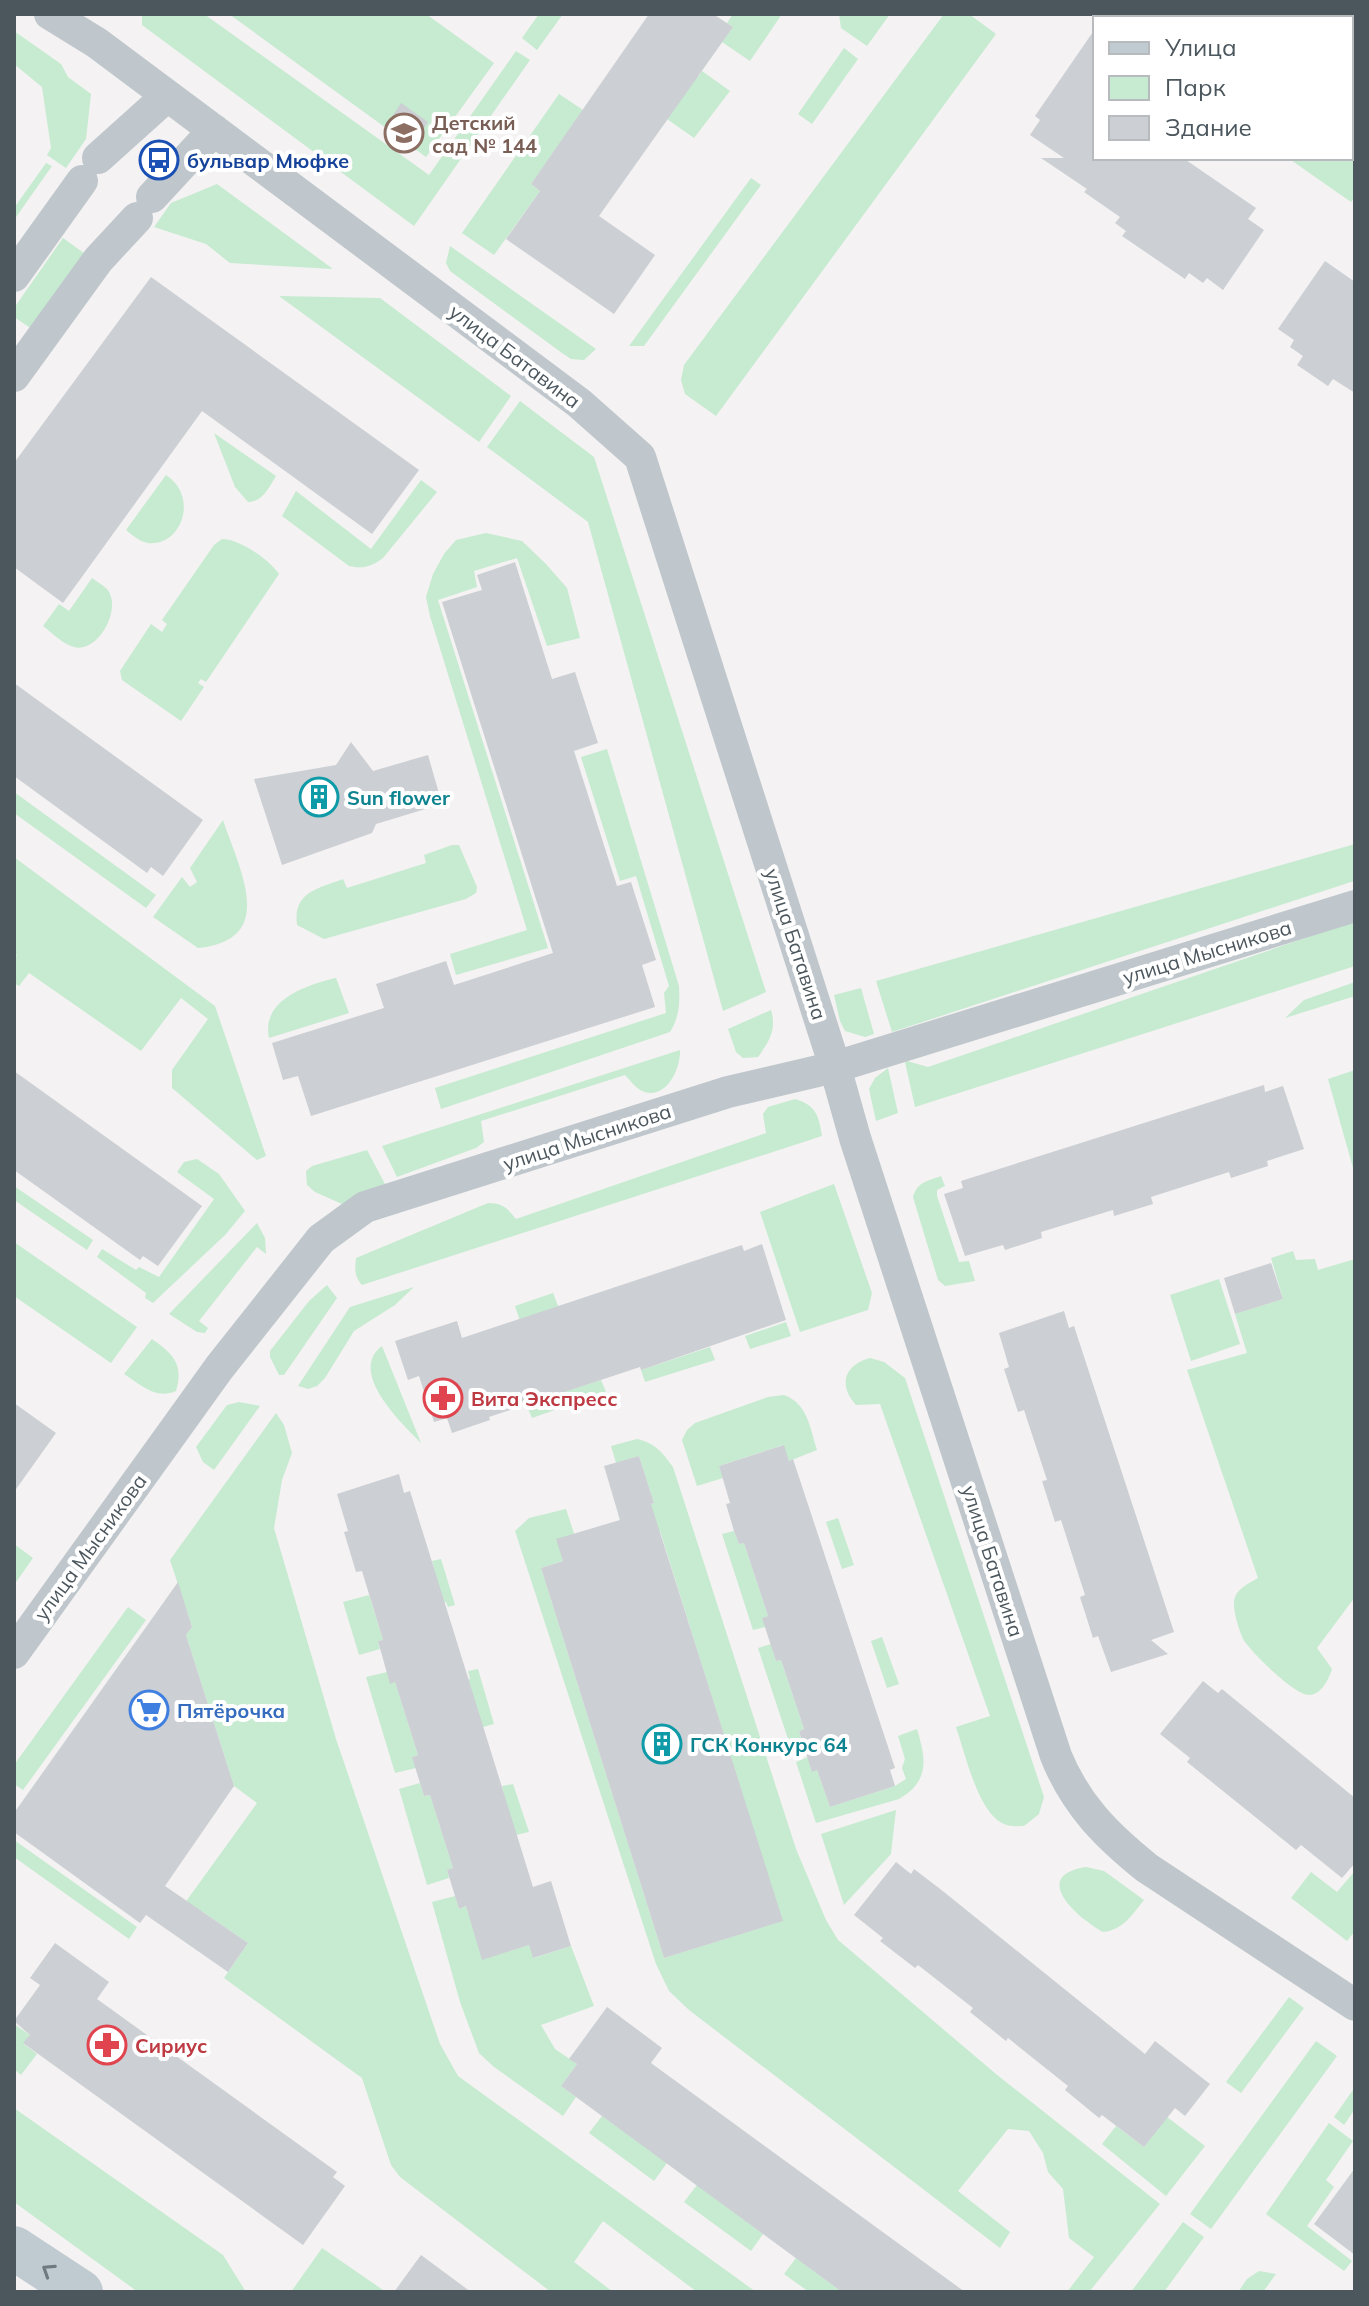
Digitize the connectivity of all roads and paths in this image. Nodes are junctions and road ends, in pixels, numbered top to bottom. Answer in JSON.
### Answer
{"nodes":[{"id":1,"x":50,"y":14,"type":"edge"},
{"id":2,"x":167,"y":96,"type":"junction"},
{"id":3,"x":214,"y":130,"type":"junction"},
{"id":4,"x":14,"y":276,"type":"edge"},
{"id":5,"x":14,"y":376,"type":"edge"},
{"id":6,"x":1355,"y":906,"type":"edge"},
{"id":7,"x":835,"y":1067,"type":"junction"},
{"id":8,"x":14,"y":1653,"type":"edge"},
{"id":9,"x":1355,"y":2005,"type":"edge"},
{"id":10,"x":14,"y":2248,"type":"edge"},
{"id":11,"x":81,"y":2292,"type":"edge"}],
"edges":[{"from":1,"to":2,"type":"street","name":"улица Батавина"},
{"from":2,"to":3,"type":"street","name":"улица Батавина"},
{"from":2,"to":4,"type":"street"},
{"from":3,"to":5,"type":"street"},
{"from":3,"to":7,"type":"street","name":"улица Батавина"},
{"from":6,"to":7,"type":"street","name":"улица Мысникова"},
{"from":7,"to":8,"type":"street","name":"улица Мысникова"},
{"from":7,"to":9,"type":"street","name":"улица Батавина"},
{"from":11,"to":10,"type":"main road","one_way":true}]}
